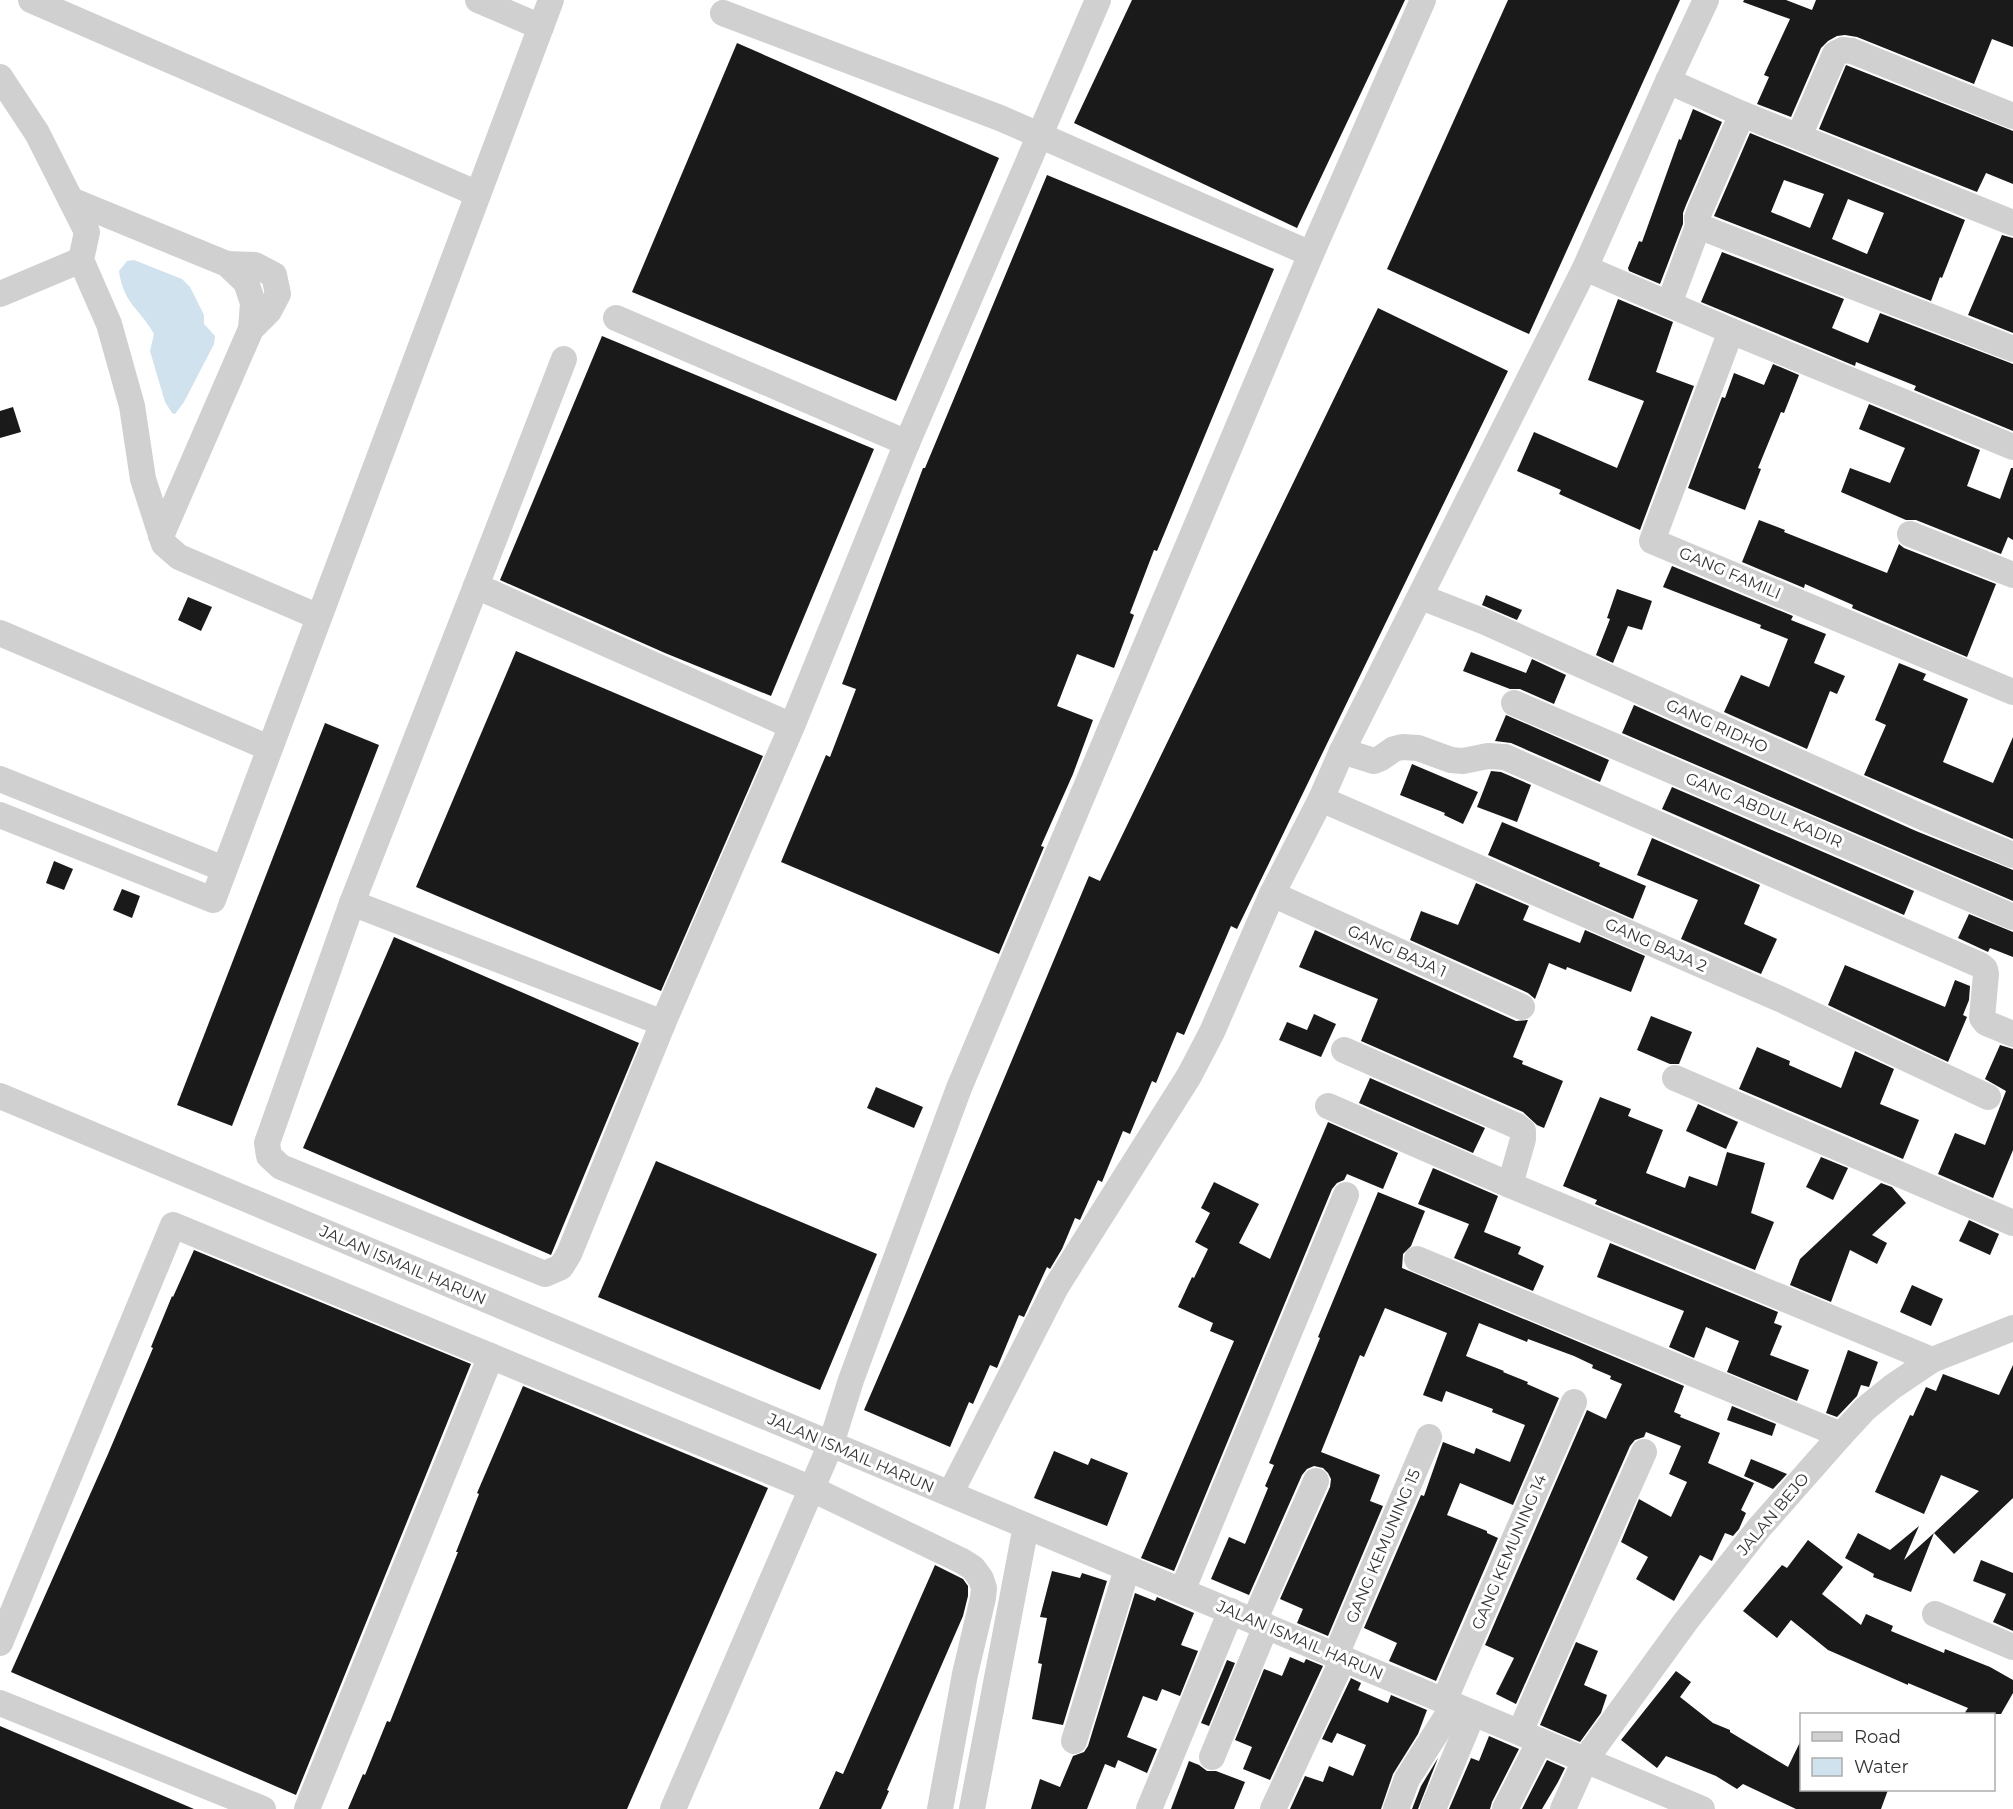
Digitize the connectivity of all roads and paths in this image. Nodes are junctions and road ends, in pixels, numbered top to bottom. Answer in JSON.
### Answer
{"nodes":[{"id":1,"x":31,"y":0,"type":"edge"},
{"id":2,"x":478,"y":0,"type":"edge"},
{"id":3,"x":551,"y":0,"type":"edge"},
{"id":4,"x":1098,"y":0,"type":"edge"},
{"id":5,"x":1423,"y":0,"type":"edge"},
{"id":6,"x":1706,"y":0,"type":"edge"},
{"id":7,"x":723,"y":13,"type":"dead end"},
{"id":8,"x":541,"y":27,"type":"junction"},
{"id":9,"x":0,"y":77,"type":"edge"},
{"id":10,"x":1668,"y":81,"type":"junction"},
{"id":11,"x":1742,"y":114,"type":"junction"},
{"id":12,"x":2013,"y":116,"type":"edge"},
{"id":13,"x":1041,"y":135,"type":"junction"},
{"id":14,"x":1799,"y":136,"type":"junction"},
{"id":15,"x":478,"y":194,"type":"junction"},
{"id":16,"x":71,"y":200,"type":"junction"},
{"id":17,"x":2013,"y":223,"type":"edge"},
{"id":18,"x":1698,"y":226,"type":"junction"},
{"id":19,"x":1311,"y":254,"type":"junction"},
{"id":20,"x":81,"y":261,"type":"junction"},
{"id":21,"x":1585,"y":268,"type":"junction"},
{"id":22,"x":0,"y":294,"type":"edge"},
{"id":23,"x":1669,"y":304,"type":"junction"},
{"id":24,"x":616,"y":318,"type":"dead end"},
{"id":25,"x":1731,"y":332,"type":"junction"},
{"id":26,"x":2013,"y":349,"type":"edge"},
{"id":27,"x":564,"y":359,"type":"dead end"},
{"id":28,"x":907,"y":443,"type":"junction"},
{"id":29,"x":2013,"y":447,"type":"edge"},
{"id":30,"x":1910,"y":534,"type":"dead end"},
{"id":31,"x":161,"y":536,"type":"junction"},
{"id":32,"x":2013,"y":575,"type":"edge"},
{"id":33,"x":476,"y":586,"type":"junction"},
{"id":34,"x":1441,"y":605,"type":"junction"},
{"id":35,"x":319,"y":617,"type":"junction"},
{"id":36,"x":0,"y":633,"type":"edge"},
{"id":37,"x":2013,"y":692,"type":"edge"},
{"id":38,"x":1514,"y":703,"type":"dead end"},
{"id":39,"x":792,"y":726,"type":"junction"},
{"id":40,"x":269,"y":748,"type":"junction"},
{"id":41,"x":1359,"y":756,"type":"junction"},
{"id":42,"x":0,"y":779,"type":"edge"},
{"id":43,"x":1321,"y":799,"type":"junction"},
{"id":44,"x":0,"y":814,"type":"edge"},
{"id":45,"x":2013,"y":855,"type":"edge"},
{"id":46,"x":224,"y":869,"type":"junction"},
{"id":47,"x":1272,"y":894,"type":"junction"},
{"id":48,"x":352,"y":903,"type":"junction"},
{"id":49,"x":2013,"y":917,"type":"edge"},
{"id":50,"x":1522,"y":1007,"type":"dead end"},
{"id":51,"x":663,"y":1023,"type":"junction"},
{"id":52,"x":2013,"y":1034,"type":"edge"},
{"id":53,"x":1344,"y":1050,"type":"dead end"},
{"id":54,"x":1676,"y":1078,"type":"dead end"},
{"id":55,"x":0,"y":1096,"type":"edge"},
{"id":56,"x":1988,"y":1097,"type":"dead end"},
{"id":57,"x":1328,"y":1106,"type":"dead end"},
{"id":58,"x":1510,"y":1185,"type":"junction"},
{"id":59,"x":1346,"y":1195,"type":"dead end"},
{"id":60,"x":2013,"y":1223,"type":"edge"},
{"id":61,"x":1417,"y":1259,"type":"dead end"},
{"id":62,"x":2013,"y":1328,"type":"edge"},
{"id":63,"x":491,"y":1356,"type":"junction"},
{"id":64,"x":1932,"y":1360,"type":"junction"},
{"id":65,"x":1574,"y":1402,"type":"dead end"},
{"id":66,"x":1840,"y":1435,"type":"junction"},
{"id":67,"x":1429,"y":1437,"type":"dead end"},
{"id":68,"x":831,"y":1444,"type":"junction"},
{"id":69,"x":1644,"y":1452,"type":"dead end"},
{"id":70,"x":1316,"y":1481,"type":"dead end"},
{"id":71,"x":810,"y":1488,"type":"junction"},
{"id":72,"x":950,"y":1494,"type":"junction"},
{"id":73,"x":1026,"y":1526,"type":"junction"},
{"id":74,"x":1127,"y":1569,"type":"junction"},
{"id":75,"x":1182,"y":1591,"type":"junction"},
{"id":76,"x":1231,"y":1611,"type":"junction"},
{"id":77,"x":1935,"y":1614,"type":"dead end"},
{"id":78,"x":1260,"y":1624,"type":"junction"},
{"id":79,"x":0,"y":1642,"type":"edge"},
{"id":80,"x":2013,"y":1647,"type":"edge"},
{"id":81,"x":1340,"y":1657,"type":"junction"},
{"id":82,"x":0,"y":1703,"type":"edge"},
{"id":83,"x":1457,"y":1706,"type":"junction"},
{"id":84,"x":1530,"y":1737,"type":"junction"},
{"id":85,"x":1074,"y":1741,"type":"dead end"},
{"id":86,"x":1212,"y":1757,"type":"dead end"},
{"id":87,"x":1585,"y":1760,"type":"junction"},
{"id":88,"x":263,"y":1809,"type":"edge"},
{"id":89,"x":307,"y":1809,"type":"edge"},
{"id":90,"x":673,"y":1809,"type":"edge"},
{"id":91,"x":940,"y":1809,"type":"edge"},
{"id":92,"x":972,"y":1809,"type":"edge"},
{"id":93,"x":1149,"y":1809,"type":"edge"},
{"id":94,"x":1273,"y":1809,"type":"edge"},
{"id":95,"x":1396,"y":1809,"type":"edge"},
{"id":96,"x":1432,"y":1809,"type":"edge"},
{"id":97,"x":1505,"y":1809,"type":"edge"},
{"id":98,"x":1563,"y":1809,"type":"edge"},
{"id":99,"x":1702,"y":1809,"type":"edge"}],
"edges":[{"from":1,"to":15,"type":"street"},
{"from":2,"to":8,"type":"street"},
{"from":3,"to":8,"type":"street"},
{"from":4,"to":13,"type":"street"},
{"from":5,"to":19,"type":"street"},
{"from":6,"to":10,"type":"street"},
{"from":7,"to":13,"type":"street"},
{"from":8,"to":15,"type":"street"},
{"from":9,"to":16,"type":"street"},
{"from":10,"to":11,"type":"street"},
{"from":10,"to":21,"type":"street"},
{"from":11,"to":14,"type":"street"},
{"from":11,"to":18,"type":"street"},
{"from":12,"to":14,"type":"street"},
{"from":13,"to":19,"type":"street"},
{"from":13,"to":28,"type":"street"},
{"from":14,"to":17,"type":"street"},
{"from":15,"to":35,"type":"street"},
{"from":16,"to":20,"type":"street"},
{"from":16,"to":31,"type":"street"},
{"from":18,"to":23,"type":"street"},
{"from":18,"to":26,"type":"street"},
{"from":19,"to":68,"type":"street"},
{"from":20,"to":22,"type":"street"},
{"from":20,"to":31,"type":"street"},
{"from":21,"to":23,"type":"street"},
{"from":21,"to":34,"type":"street"},
{"from":23,"to":25,"type":"street"},
{"from":24,"to":28,"type":"street"},
{"from":25,"to":29,"type":"street"},
{"from":25,"to":37,"type":"street","name":"GANG FAMILI"},
{"from":27,"to":33,"type":"street"},
{"from":28,"to":39,"type":"street"},
{"from":30,"to":32,"type":"street"},
{"from":31,"to":35,"type":"street"},
{"from":33,"to":39,"type":"street"},
{"from":33,"to":48,"type":"street"},
{"from":34,"to":41,"type":"street"},
{"from":34,"to":45,"type":"street","name":"GANG RIDHO"},
{"from":35,"to":40,"type":"street"},
{"from":36,"to":40,"type":"street"},
{"from":38,"to":49,"type":"street","name":"GANG ABDUL KADIR"},
{"from":39,"to":51,"type":"street"},
{"from":40,"to":46,"type":"street"},
{"from":41,"to":43,"type":"street"},
{"from":41,"to":52,"type":"street"},
{"from":42,"to":46,"type":"street"},
{"from":43,"to":47,"type":"street"},
{"from":43,"to":56,"type":"street","name":"GANG BAJA 2"},
{"from":44,"to":46,"type":"street"},
{"from":47,"to":50,"type":"street","name":"GANG BAJA 1"},
{"from":47,"to":72,"type":"street"},
{"from":48,"to":51,"type":"street"},
{"from":48,"to":51,"type":"street"},
{"from":53,"to":58,"type":"street"},
{"from":54,"to":60,"type":"street"},
{"from":55,"to":68,"type":"street","name":"JALAN ISMAIL HARUN"},
{"from":57,"to":58,"type":"street"},
{"from":58,"to":64,"type":"street"},
{"from":59,"to":75,"type":"street"},
{"from":61,"to":66,"type":"street"},
{"from":62,"to":64,"type":"street","name":"JALAN BEJO"},
{"from":63,"to":71,"type":"street"},
{"from":63,"to":79,"type":"street"},
{"from":63,"to":89,"type":"street"},
{"from":64,"to":66,"type":"street","name":"JALAN BEJO"},
{"from":65,"to":83,"type":"street","name":"GANG KEMUNING 14"},
{"from":66,"to":87,"type":"street","name":"JALAN BEJO"},
{"from":67,"to":81,"type":"street","name":"GANG KEMUNING 15"},
{"from":68,"to":71,"type":"street"},
{"from":68,"to":72,"type":"street","name":"JALAN ISMAIL HARUN"},
{"from":69,"to":84,"type":"street"},
{"from":70,"to":78,"type":"street"},
{"from":71,"to":90,"type":"street"},
{"from":71,"to":91,"type":"street"},
{"from":72,"to":73,"type":"street","name":"JALAN ISMAIL HARUN"},
{"from":73,"to":74,"type":"street","name":"JALAN ISMAIL HARUN"},
{"from":73,"to":92,"type":"street"},
{"from":74,"to":75,"type":"street","name":"JALAN ISMAIL HARUN"},
{"from":74,"to":85,"type":"street"},
{"from":75,"to":76,"type":"street","name":"JALAN ISMAIL HARUN"},
{"from":76,"to":78,"type":"street","name":"JALAN ISMAIL HARUN"},
{"from":76,"to":93,"type":"street"},
{"from":77,"to":80,"type":"street"},
{"from":78,"to":81,"type":"street","name":"JALAN ISMAIL HARUN"},
{"from":78,"to":86,"type":"street"},
{"from":81,"to":83,"type":"street","name":"JALAN ISMAIL HARUN"},
{"from":81,"to":94,"type":"street","name":"GANG KEMUNING 15"},
{"from":82,"to":88,"type":"street"},
{"from":83,"to":84,"type":"street","name":"JALAN ISMAIL HARUN"},
{"from":83,"to":95,"type":"street"},
{"from":83,"to":96,"type":"street"},
{"from":84,"to":87,"type":"street","name":"JALAN ISMAIL HARUN"},
{"from":84,"to":97,"type":"street"},
{"from":87,"to":98,"type":"street","name":"JALAN BEJO"},
{"from":87,"to":99,"type":"street","name":"JALAN ISMAIL HARUN"}]}
